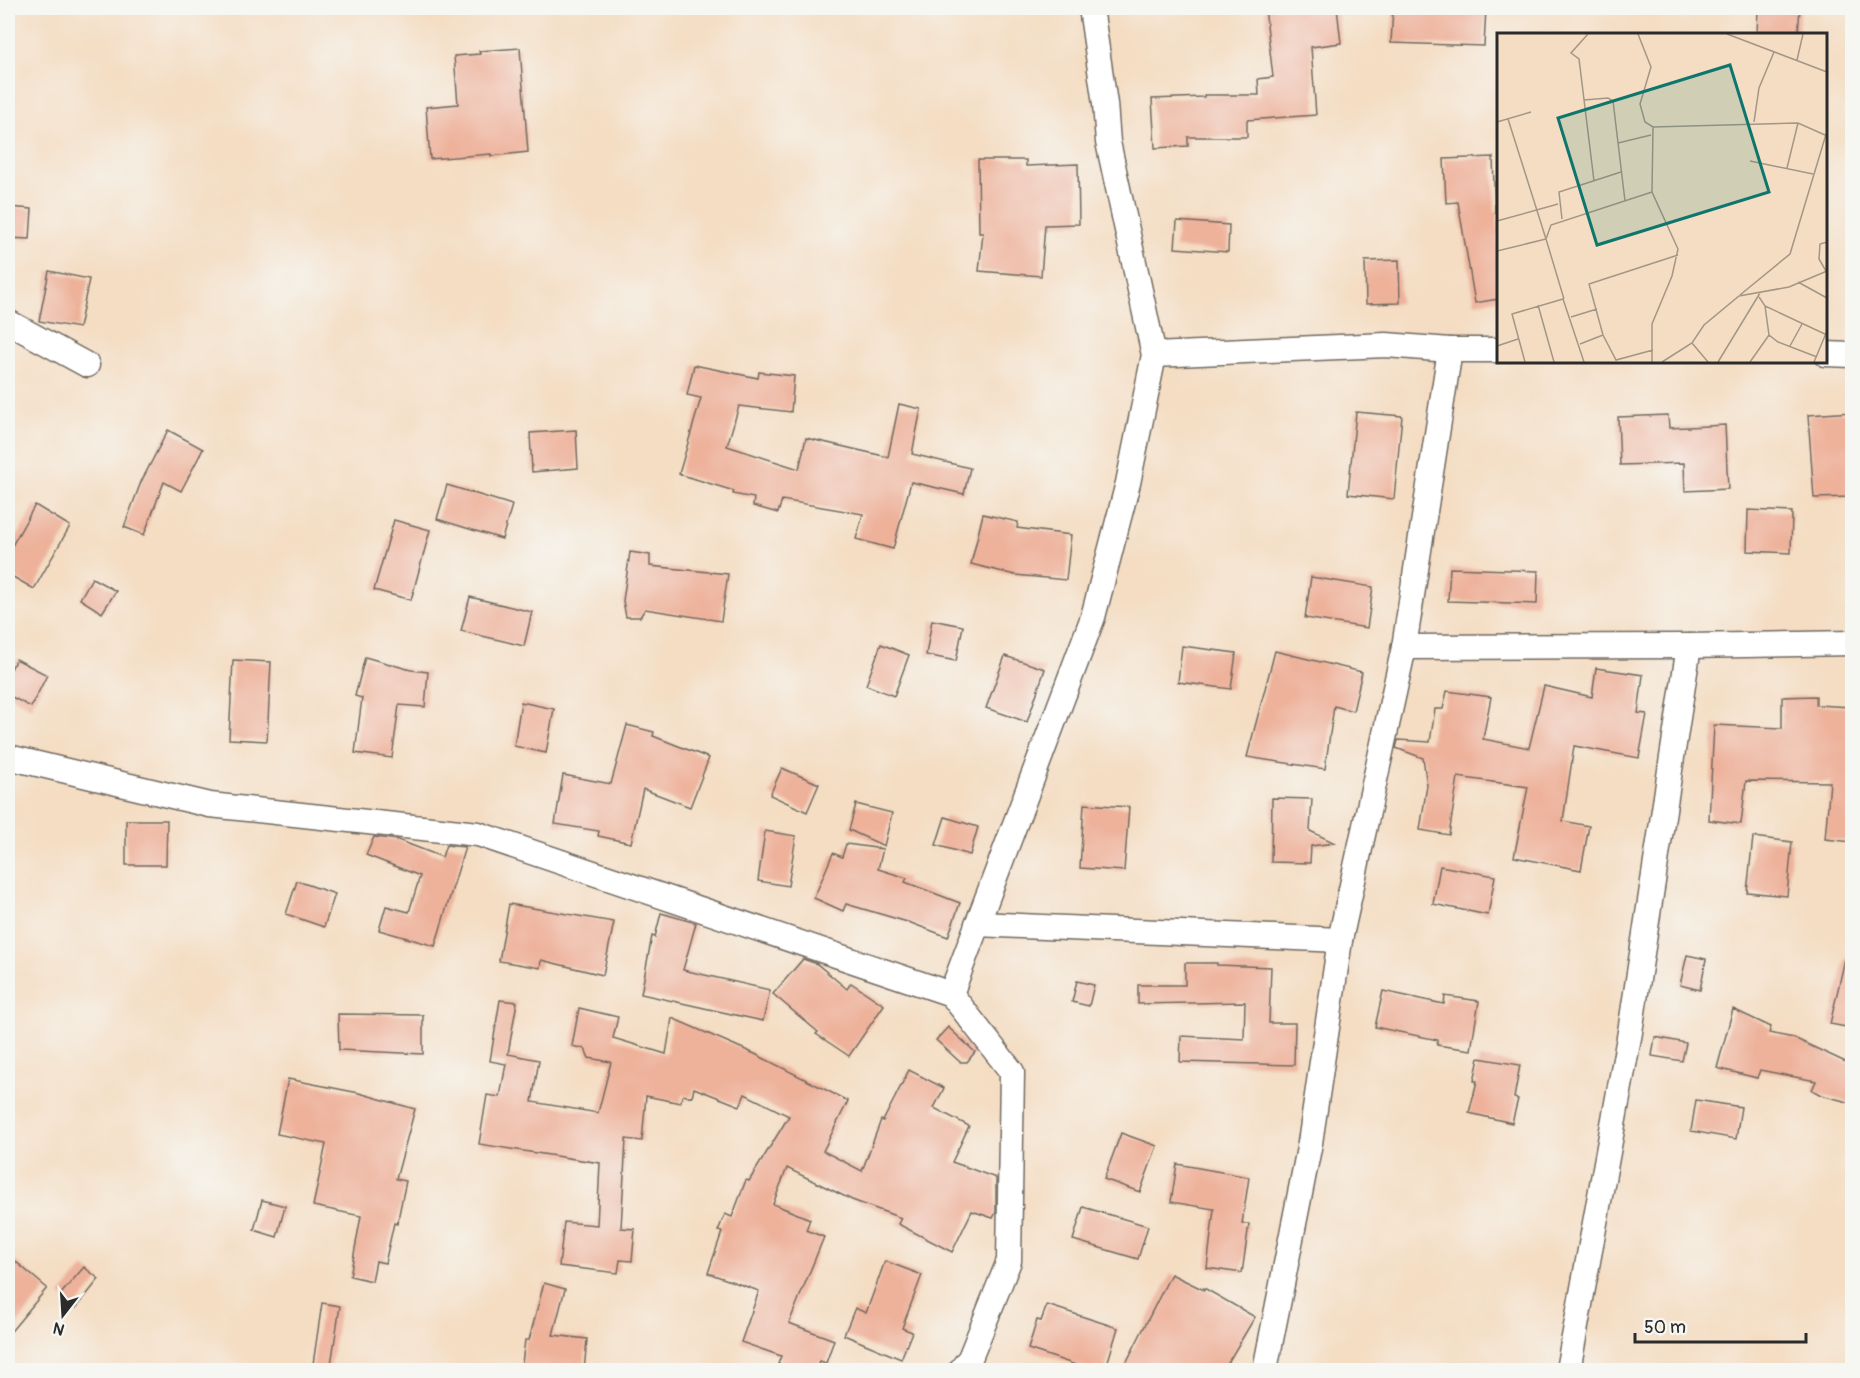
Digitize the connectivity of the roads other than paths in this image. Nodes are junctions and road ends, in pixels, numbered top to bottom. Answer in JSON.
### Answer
{"nodes":[{"id":1,"x":1091,"y":8,"type":"edge"},
{"id":2,"x":8,"y":322,"type":"edge"},
{"id":3,"x":1450,"y":350,"type":"junction"},
{"id":4,"x":1497,"y":350,"type":"edge"},
{"id":5,"x":1827,"y":354,"type":"edge"},
{"id":6,"x":1154,"y":355,"type":"junction"},
{"id":7,"x":1852,"y":355,"type":"edge"},
{"id":8,"x":87,"y":365,"type":"dead end"},
{"id":9,"x":1852,"y":643,"type":"edge"},
{"id":10,"x":1689,"y":646,"type":"junction"},
{"id":11,"x":1404,"y":647,"type":"junction"},
{"id":12,"x":8,"y":757,"type":"edge"},
{"id":13,"x":977,"y":924,"type":"junction"},
{"id":14,"x":1340,"y":940,"type":"junction"},
{"id":15,"x":951,"y":994,"type":"junction"},
{"id":16,"x":961,"y":1371,"type":"edge"},
{"id":17,"x":1265,"y":1371,"type":"edge"},
{"id":18,"x":1568,"y":1371,"type":"edge"}],
"edges":[{"from":1,"to":6,"type":"street"},
{"from":2,"to":8,"type":"street"},
{"from":3,"to":4,"type":"street"},
{"from":3,"to":6,"type":"street"},
{"from":3,"to":11,"type":"street"},
{"from":5,"to":7,"type":"street"},
{"from":6,"to":13,"type":"street"},
{"from":9,"to":10,"type":"street"},
{"from":10,"to":11,"type":"street"},
{"from":10,"to":18,"type":"street"},
{"from":11,"to":14,"type":"street"},
{"from":12,"to":15,"type":"street"},
{"from":13,"to":14,"type":"street"},
{"from":13,"to":15,"type":"street"},
{"from":14,"to":17,"type":"street"},
{"from":15,"to":16,"type":"street"}]}
